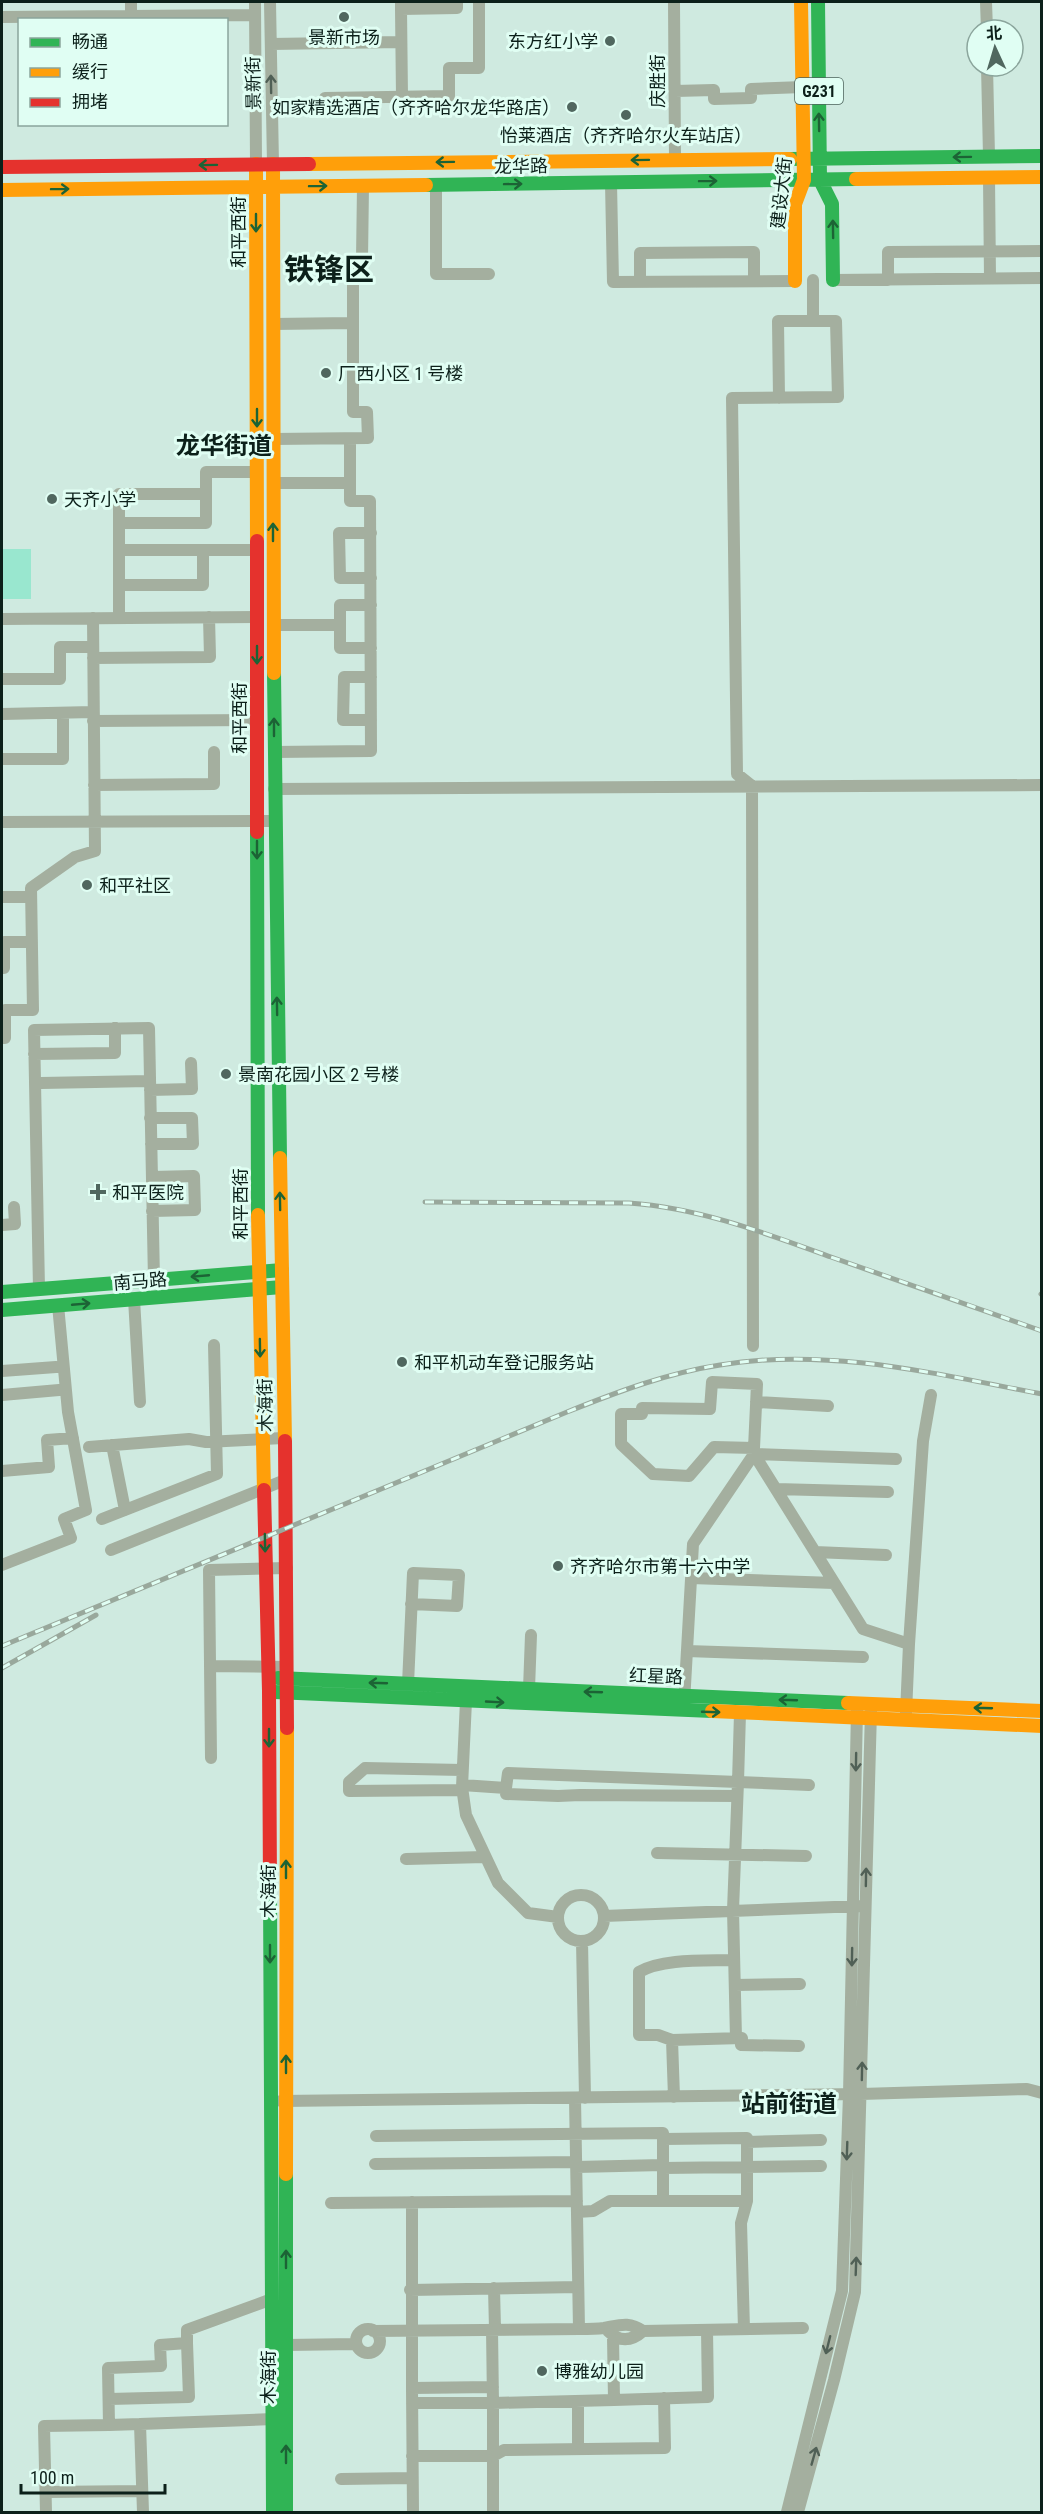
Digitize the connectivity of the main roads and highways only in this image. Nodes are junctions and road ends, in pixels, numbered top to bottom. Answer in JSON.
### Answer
{"nodes":[{"id":1,"x":801,"y":2,"type":"edge"},
{"id":2,"x":818,"y":2,"type":"edge"},
{"id":3,"x":1041,"y":156,"type":"edge"},
{"id":4,"x":804,"y":158,"type":"junction"},
{"id":5,"x":820,"y":158,"type":"junction"},
{"id":6,"x":256,"y":164,"type":"junction"},
{"id":7,"x":273,"y":164,"type":"junction"},
{"id":8,"x":2,"y":167,"type":"edge"},
{"id":9,"x":1041,"y":177,"type":"edge"},
{"id":10,"x":804,"y":180,"type":"junction"},
{"id":11,"x":820,"y":180,"type":"junction"},
{"id":12,"x":256,"y":187,"type":"junction"},
{"id":13,"x":274,"y":187,"type":"junction"},
{"id":14,"x":2,"y":190,"type":"edge"},
{"id":15,"x":795,"y":280,"type":"road end"},
{"id":16,"x":833,"y":280,"type":"road end"},
{"id":17,"x":282,"y":1270,"type":"junction"},
{"id":18,"x":258,"y":1271,"type":"junction"},
{"id":19,"x":282,"y":1287,"type":"junction"},
{"id":20,"x":258,"y":1289,"type":"junction"},
{"id":21,"x":2,"y":1292,"type":"edge"},
{"id":22,"x":2,"y":1310,"type":"edge"},
{"id":23,"x":268,"y":1679,"type":"junction"},
{"id":24,"x":287,"y":1679,"type":"junction"},
{"id":25,"x":1041,"y":1711,"type":"edge"},
{"id":26,"x":1041,"y":1726,"type":"edge"},
{"id":27,"x":273,"y":2512,"type":"edge"},
{"id":28,"x":286,"y":2512,"type":"edge"}],
"edges":[{"from":1,"to":4,"type":"main road","name":"建设大街","number":"G231"},
{"from":5,"to":2,"type":"main road","name":"建设大街","number":"G231","one_way":true},
{"from":3,"to":5,"type":"main road","name":"龙华路","one_way":true},
{"from":4,"to":5,"type":"main road","name":"龙华路"},
{"from":4,"to":7,"type":"main road","name":"龙华路","one_way":true},
{"from":4,"to":10,"type":"main road","name":"建设大街"},
{"from":5,"to":11,"type":"main road","name":"建设大街","number":"G231"},
{"from":6,"to":7,"type":"main road","name":"龙华路"},
{"from":6,"to":8,"type":"main road","name":"龙华路","one_way":true},
{"from":6,"to":12,"type":"main road","name":"和平西街"},
{"from":7,"to":13,"type":"main road","name":"和平西街"},
{"from":9,"to":11,"type":"main road","name":"龙华路"},
{"from":10,"to":11,"type":"main road","name":"龙华路"},
{"from":13,"to":10,"type":"main road","name":"龙华路","one_way":true},
{"from":10,"to":15,"type":"main road","name":"建设大街"},
{"from":16,"to":11,"type":"main road","name":"建设大街","one_way":true},
{"from":12,"to":13,"type":"main road","name":"龙华路"},
{"from":14,"to":12,"type":"main road","name":"龙华路","one_way":true},
{"from":12,"to":18,"type":"main road","name":"和平西街","one_way":true},
{"from":17,"to":13,"type":"main road","name":"和平西街","one_way":true},
{"from":17,"to":18,"type":"main road","name":"南马路"},
{"from":17,"to":19,"type":"main road","name":"木海街"},
{"from":18,"to":20,"type":"main road","name":"木海街"},
{"from":18,"to":21,"type":"main road","name":"南马路","one_way":true},
{"from":19,"to":20,"type":"main road","name":"南马路"},
{"from":19,"to":24,"type":"main road","name":"木海街"},
{"from":22,"to":20,"type":"main road","name":"南马路","one_way":true},
{"from":20,"to":23,"type":"main road","name":"木海街","one_way":true},
{"from":23,"to":24,"type":"main road","name":"红星路"},
{"from":23,"to":27,"type":"main road","name":"木海街","one_way":true},
{"from":25,"to":24,"type":"main road","name":"红星路","one_way":true},
{"from":24,"to":26,"type":"main road","name":"红星路","one_way":true},
{"from":28,"to":24,"type":"main road","name":"木海街","one_way":true}]}
